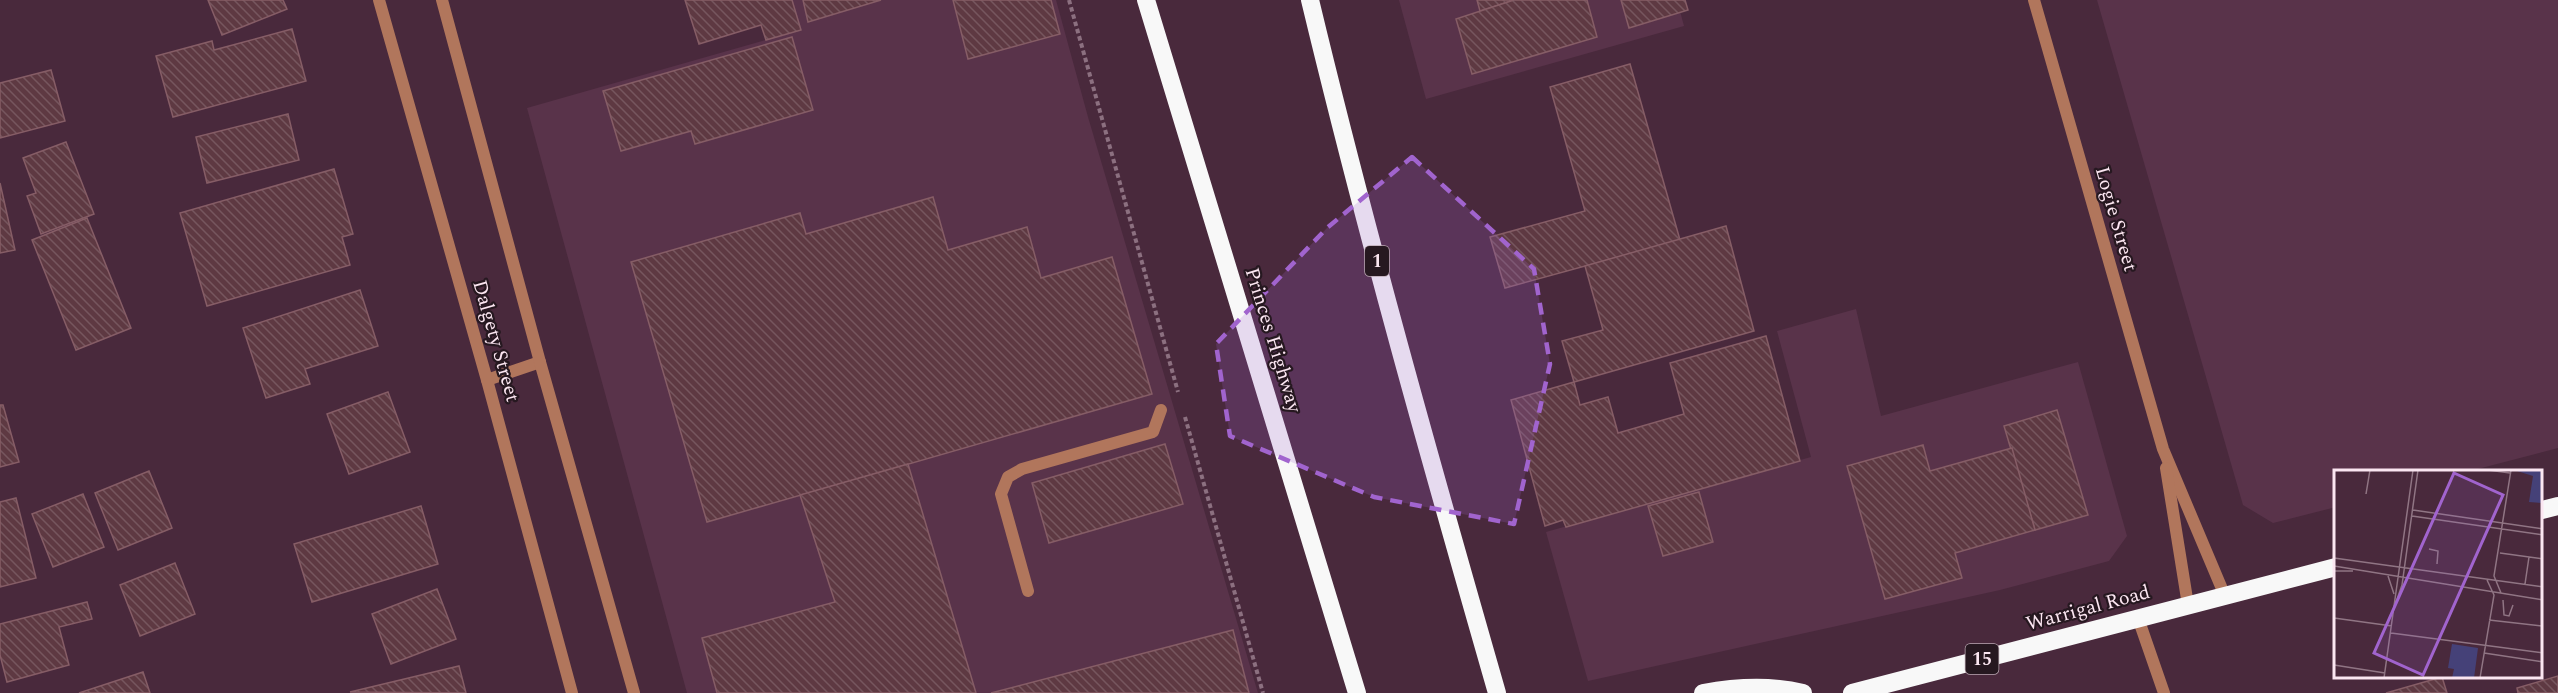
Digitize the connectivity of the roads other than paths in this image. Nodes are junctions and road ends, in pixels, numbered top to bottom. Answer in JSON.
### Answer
{"nodes":[{"id":1,"x":379,"y":0,"type":"edge"},
{"id":2,"x":442,"y":0,"type":"edge"},
{"id":3,"x":1146,"y":0,"type":"edge"},
{"id":4,"x":1310,"y":0,"type":"edge"},
{"id":5,"x":2034,"y":0,"type":"edge"},
{"id":6,"x":540,"y":362,"type":"junction"},
{"id":7,"x":487,"y":380,"type":"junction"},
{"id":8,"x":1161,"y":410,"type":"dead end"},
{"id":9,"x":2163,"y":449,"type":"junction"},
{"id":10,"x":2558,"y":506,"type":"edge"},
{"id":11,"x":2543,"y":510,"type":"edge"},
{"id":12,"x":2334,"y":568,"type":"edge"},
{"id":13,"x":1028,"y":591,"type":"dead end"},
{"id":14,"x":2225,"y":596,"type":"junction"},
{"id":15,"x":2188,"y":605,"type":"junction"},
{"id":16,"x":2138,"y":618,"type":"junction"},
{"id":17,"x":572,"y":693,"type":"edge"},
{"id":18,"x":634,"y":693,"type":"edge"},
{"id":19,"x":1357,"y":693,"type":"edge"},
{"id":20,"x":1497,"y":693,"type":"edge"},
{"id":21,"x":1703,"y":693,"type":"edge"},
{"id":22,"x":1803,"y":693,"type":"edge"},
{"id":23,"x":1851,"y":693,"type":"edge"},
{"id":24,"x":2164,"y":693,"type":"edge"}],
"edges":[{"from":1,"to":7,"type":"street","name":"Dalgety Street"},
{"from":2,"to":6,"type":"street","name":"Dalgety Street"},
{"from":3,"to":19,"type":"highway","name":"Princes Highway"},
{"from":4,"to":20,"type":"highway","number":"1"},
{"from":5,"to":9,"type":"street","name":"Logie Street"},
{"from":6,"to":7,"type":"street"},
{"from":6,"to":18,"type":"street","name":"Dalgety Street"},
{"from":7,"to":17,"type":"street","name":"Dalgety Street"},
{"from":8,"to":13,"type":"street"},
{"from":9,"to":14,"type":"street","name":"Logie Street"},
{"from":9,"to":15,"type":"street","name":"Logie Street"},
{"from":10,"to":11,"type":"highway"},
{"from":12,"to":14,"type":"highway","name":"Warrigal Road","number":"15"},
{"from":14,"to":15,"type":"highway","name":"Warrigal Road","number":"15"},
{"from":15,"to":16,"type":"highway","name":"Warrigal Road","number":"15"},
{"from":16,"to":23,"type":"highway","name":"Warrigal Road","number":"15"},
{"from":16,"to":24,"type":"street"},
{"from":21,"to":22,"type":"highway"}]}
